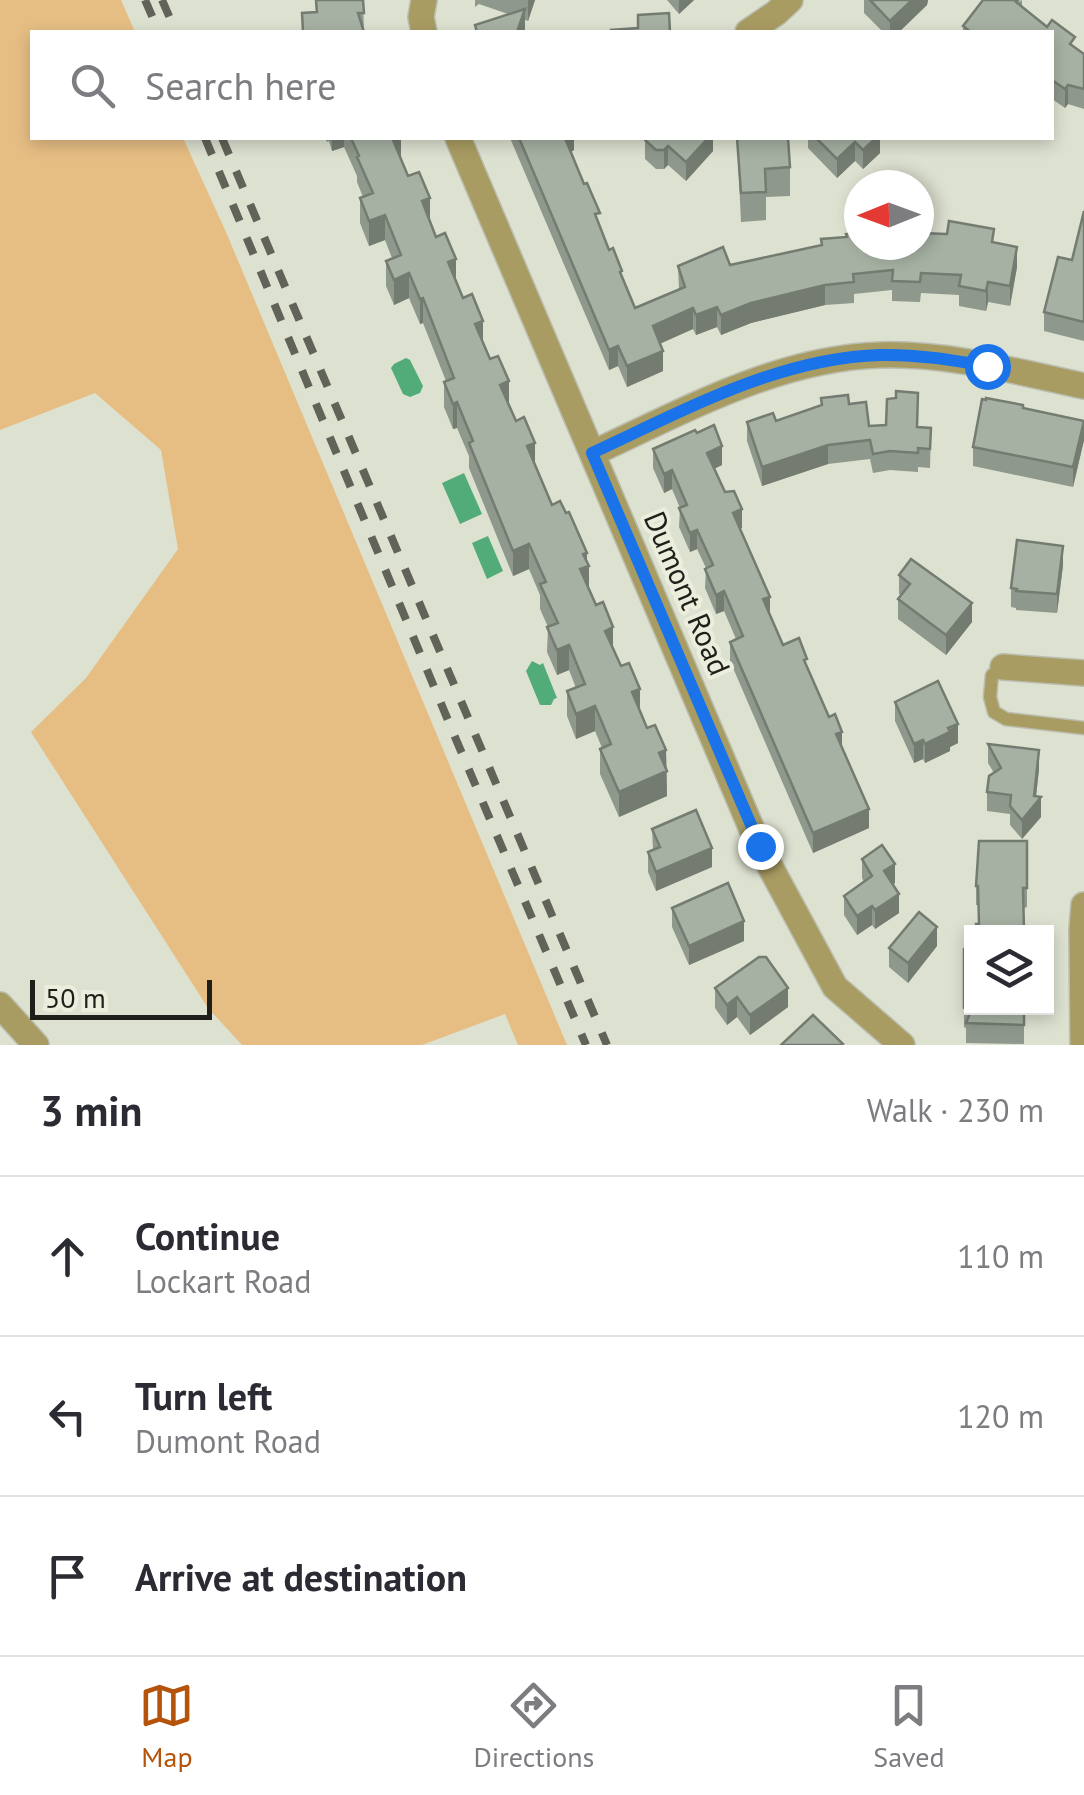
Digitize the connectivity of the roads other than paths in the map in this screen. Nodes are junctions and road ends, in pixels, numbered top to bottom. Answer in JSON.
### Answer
{"nodes":[{"id":1,"x":424,"y":0,"type":"edge"},
{"id":2,"x":781,"y":15,"type":"edge"},
{"id":3,"x":424,"y":30,"type":"edge"},
{"id":4,"x":752,"y":30,"type":"edge"},
{"id":5,"x":459,"y":140,"type":"edge"},
{"id":6,"x":1084,"y":386,"type":"edge"},
{"id":7,"x":592,"y":453,"type":"junction"},
{"id":8,"x":1003,"y":667,"type":"joint"},
{"id":9,"x":1084,"y":673,"type":"edge"},
{"id":10,"x":1084,"y":728,"type":"edge"},
{"id":11,"x":1084,"y":905,"type":"edge"},
{"id":12,"x":0,"y":1005,"type":"edge"},
{"id":13,"x":36,"y":1045,"type":"edge"},
{"id":14,"x":902,"y":1045,"type":"edge"},
{"id":15,"x":1083,"y":1045,"type":"edge"}],
"edges":[{"from":1,"to":3,"type":"street"},
{"from":2,"to":4,"type":"street"},
{"from":5,"to":7,"type":"street","name":"Dumont Road"},
{"from":6,"to":7,"type":"street"},
{"from":7,"to":14,"type":"street","name":"Dumont Road"},
{"from":8,"to":9,"type":"street"},
{"from":8,"to":10,"type":"lane"},
{"from":11,"to":15,"type":"street"},
{"from":12,"to":13,"type":"street"}]}
